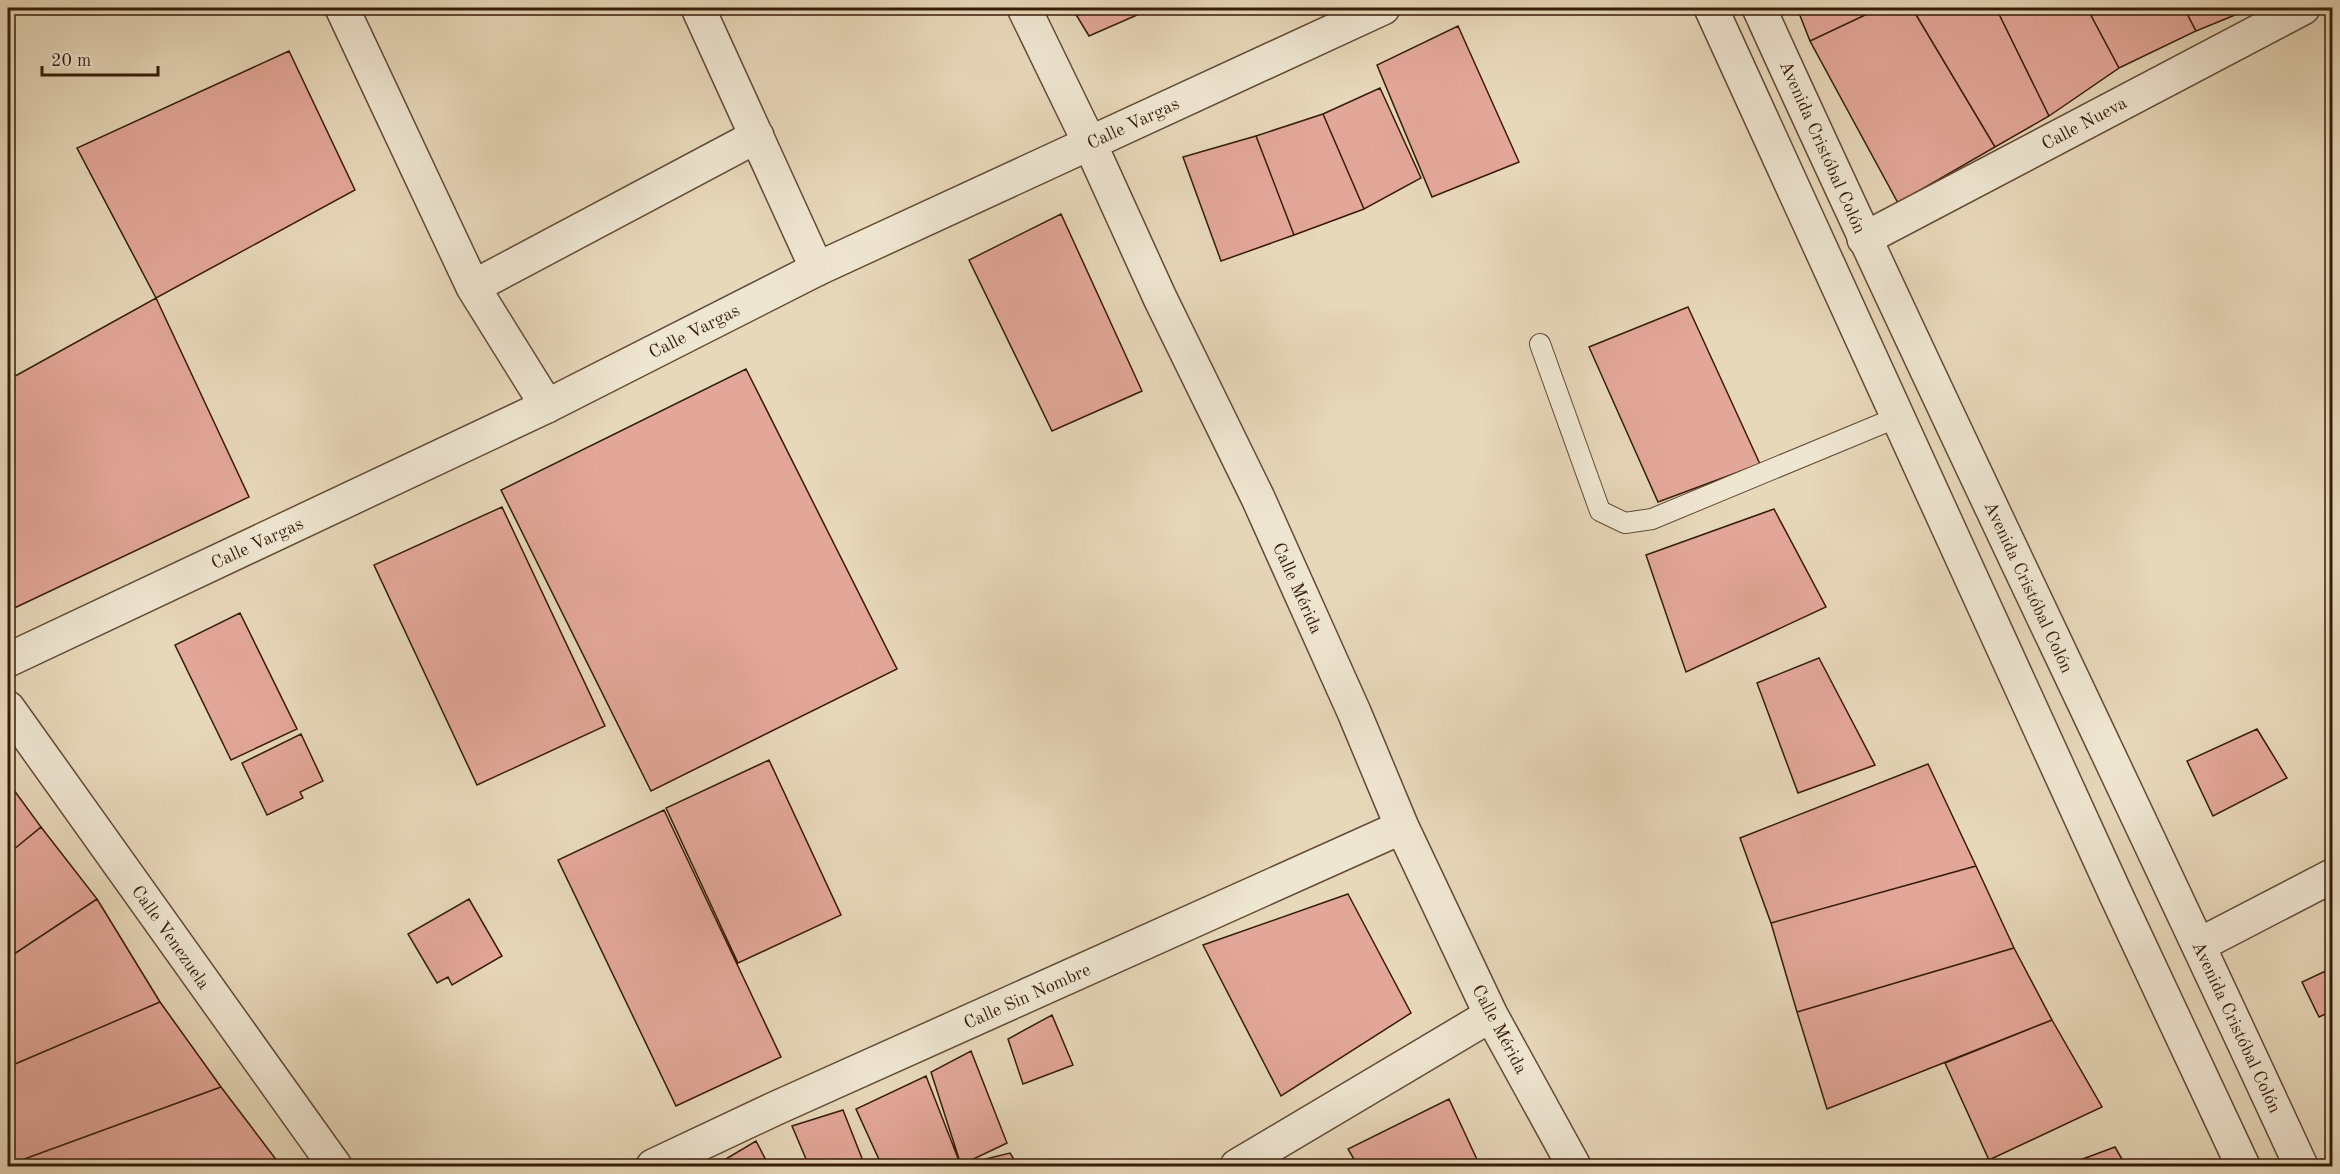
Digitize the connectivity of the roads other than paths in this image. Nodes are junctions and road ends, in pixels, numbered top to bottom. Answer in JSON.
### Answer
{"nodes":[{"id":1,"x":342,"y":8,"type":"edge"},
{"id":2,"x":698,"y":8,"type":"edge"},
{"id":3,"x":1024,"y":8,"type":"edge"},
{"id":4,"x":1383,"y":8,"type":"edge"},
{"id":5,"x":1711,"y":8,"type":"edge"},
{"id":6,"x":1759,"y":8,"type":"edge"},
{"id":7,"x":2303,"y":8,"type":"edge"},
{"id":8,"x":758,"y":136,"type":"junction"},
{"id":9,"x":1090,"y":144,"type":"junction"},
{"id":10,"x":1864,"y":239,"type":"junction"},
{"id":11,"x":817,"y":270,"type":"junction"},
{"id":12,"x":473,"y":287,"type":"junction"},
{"id":13,"x":1540,"y":344,"type":"dead end"},
{"id":14,"x":547,"y":406,"type":"junction"},
{"id":15,"x":1898,"y":417,"type":"junction"},
{"id":16,"x":8,"y":660,"type":"edge"},
{"id":17,"x":8,"y":708,"type":"edge"},
{"id":18,"x":1402,"y":827,"type":"junction"},
{"id":19,"x":2332,"y":876,"type":"edge"},
{"id":20,"x":2199,"y":945,"type":"junction"},
{"id":21,"x":1491,"y":1015,"type":"junction"},
{"id":22,"x":335,"y":1167,"type":"edge"},
{"id":23,"x":653,"y":1167,"type":"edge"},
{"id":24,"x":1237,"y":1167,"type":"edge"},
{"id":25,"x":1574,"y":1167,"type":"edge"},
{"id":26,"x":2243,"y":1167,"type":"edge"},
{"id":27,"x":2301,"y":1167,"type":"edge"}],
"edges":[{"from":1,"to":12,"type":"street"},
{"from":2,"to":8,"type":"street"},
{"from":3,"to":9,"type":"street","name":"Calle Mérida"},
{"from":4,"to":9,"type":"street","name":"Calle Vargas"},
{"from":5,"to":15,"type":"street"},
{"from":6,"to":10,"type":"street","name":"Avenida Cristóbal Colón"},
{"from":7,"to":10,"type":"street","name":"Calle Nueva"},
{"from":8,"to":11,"type":"street"},
{"from":8,"to":12,"type":"street"},
{"from":9,"to":11,"type":"street","name":"Calle Vargas"},
{"from":9,"to":18,"type":"street","name":"Calle Mérida"},
{"from":10,"to":20,"type":"street","name":"Avenida Cristóbal Colón"},
{"from":11,"to":14,"type":"street","name":"Calle Vargas"},
{"from":12,"to":14,"type":"street"},
{"from":13,"to":15,"type":"lane"},
{"from":14,"to":16,"type":"street","name":"Calle Vargas"},
{"from":15,"to":26,"type":"street"},
{"from":17,"to":22,"type":"street","name":"Calle Venezuela"},
{"from":18,"to":21,"type":"street","name":"Calle Mérida"},
{"from":18,"to":23,"type":"street","name":"Calle Sin Nombre"},
{"from":19,"to":20,"type":"street"},
{"from":20,"to":27,"type":"street","name":"Avenida Cristóbal Colón"},
{"from":21,"to":24,"type":"street"},
{"from":21,"to":25,"type":"street","name":"Calle Mérida"}]}
